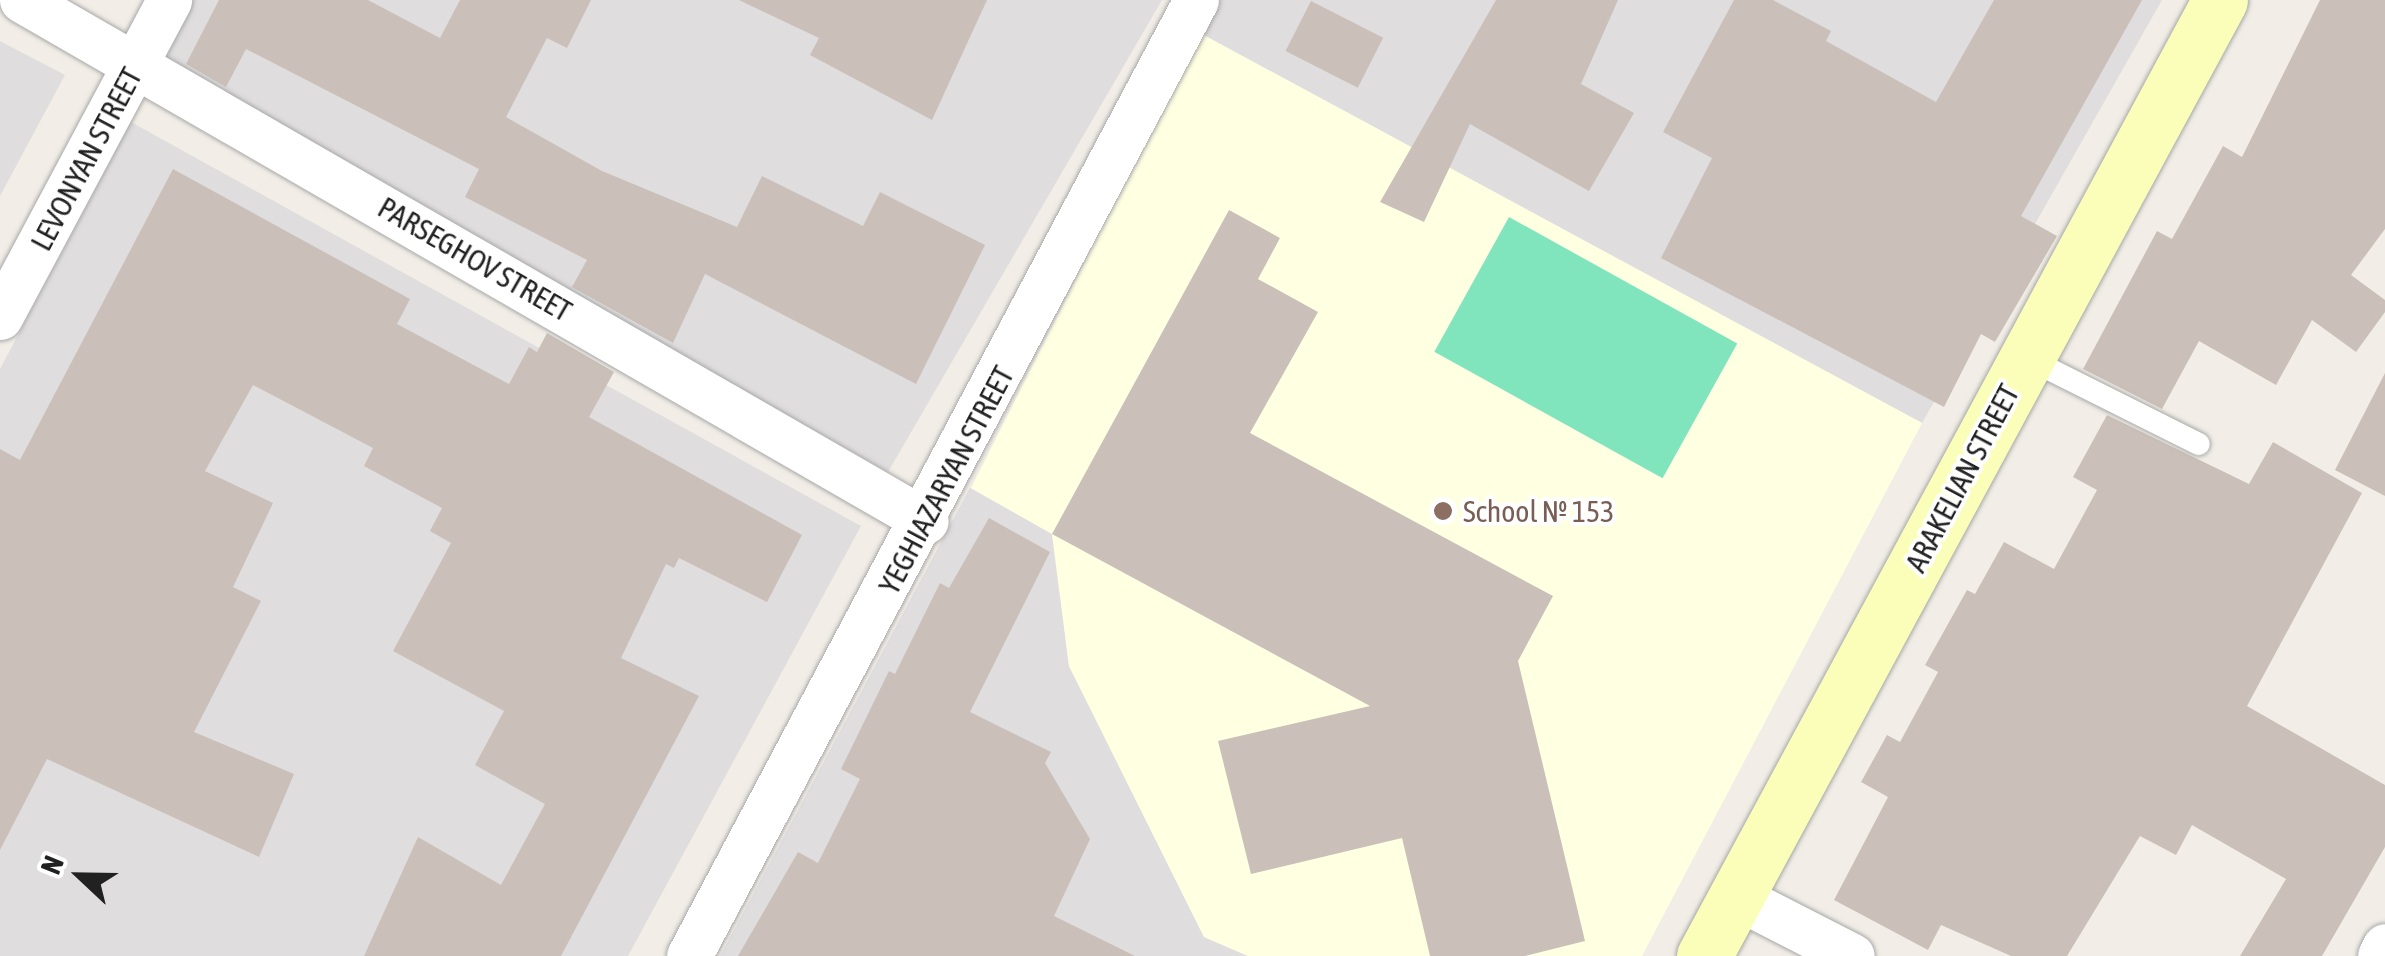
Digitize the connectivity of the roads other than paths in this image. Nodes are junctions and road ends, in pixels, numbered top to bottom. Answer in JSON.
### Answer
{"nodes":[{"id":1,"x":22,"y":0,"type":"edge"},
{"id":2,"x":169,"y":0,"type":"edge"},
{"id":3,"x":1196,"y":0,"type":"edge"},
{"id":4,"x":2220,"y":0,"type":"edge"},
{"id":5,"x":138,"y":63,"type":"junction"},
{"id":6,"x":0,"y":317,"type":"edge"},
{"id":7,"x":2027,"y":358,"type":"junction"},
{"id":8,"x":2199,"y":444,"type":"dead end"},
{"id":9,"x":926,"y":521,"type":"junction"},
{"id":10,"x":1735,"y":896,"type":"junction"},
{"id":11,"x":2385,"y":946,"type":"edge"},
{"id":12,"x":689,"y":956,"type":"edge"},
{"id":13,"x":1704,"y":956,"type":"edge"},
{"id":14,"x":1852,"y":956,"type":"edge"},
{"id":15,"x":2380,"y":956,"type":"edge"}],
"edges":[{"from":1,"to":5,"type":"street","name":"PARSEGHOV STREET"},
{"from":2,"to":5,"type":"street","name":"LEVONYAN STREET"},
{"from":3,"to":9,"type":"street","name":"YEGHIAZARYAN STREET"},
{"from":4,"to":7,"type":"street","name":"ARAKELIAN STREET"},
{"from":5,"to":6,"type":"street","name":"LEVONYAN STREET"},
{"from":5,"to":9,"type":"street","name":"PARSEGHOV STREET"},
{"from":7,"to":8,"type":"lane"},
{"from":7,"to":10,"type":"street","name":"ARAKELIAN STREET"},
{"from":9,"to":12,"type":"street","name":"YEGHIAZARYAN STREET"},
{"from":10,"to":13,"type":"street","name":"ARAKELIAN STREET"},
{"from":10,"to":14,"type":"street"},
{"from":11,"to":15,"type":"street"}]}
